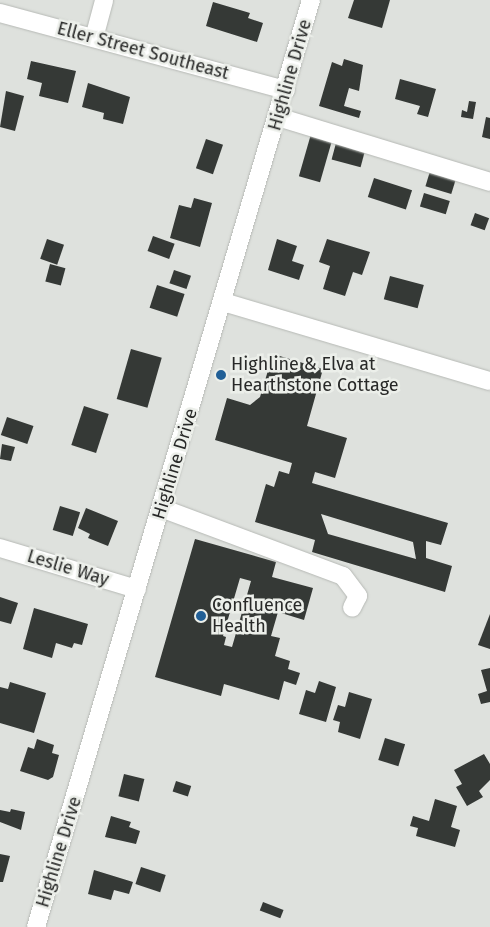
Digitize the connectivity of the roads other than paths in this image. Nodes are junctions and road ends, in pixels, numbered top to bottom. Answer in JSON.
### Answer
{"nodes":[{"id":1,"x":104,"y":0,"type":"edge"},
{"id":2,"x":311,"y":0,"type":"edge"},
{"id":3,"x":0,"y":13,"type":"edge"},
{"id":4,"x":94,"y":38,"type":"junction"},
{"id":5,"x":286,"y":90,"type":"junction"},
{"id":6,"x":278,"y":117,"type":"junction"},
{"id":7,"x":490,"y":182,"type":"edge"},
{"id":8,"x":223,"y":302,"type":"junction"},
{"id":9,"x":490,"y":381,"type":"edge"},
{"id":10,"x":161,"y":508,"type":"junction"},
{"id":11,"x":0,"y":548,"type":"edge"},
{"id":12,"x":137,"y":589,"type":"junction"},
{"id":13,"x":352,"y":608,"type":"dead end"},
{"id":14,"x":36,"y":927,"type":"edge"}],
"edges":[{"from":1,"to":4,"type":"street"},
{"from":2,"to":5,"type":"street","name":"Highline Drive"},
{"from":3,"to":4,"type":"street","name":"Eller Street Southeast"},
{"from":4,"to":5,"type":"street","name":"Eller Street Southeast"},
{"from":5,"to":6,"type":"street","name":"Highline Drive"},
{"from":6,"to":7,"type":"street"},
{"from":6,"to":8,"type":"street","name":"Highline Drive"},
{"from":8,"to":9,"type":"street"},
{"from":8,"to":10,"type":"street","name":"Highline Drive"},
{"from":10,"to":12,"type":"street","name":"Highline Drive"},
{"from":10,"to":13,"type":"street"},
{"from":11,"to":12,"type":"street","name":"Leslie Way"},
{"from":12,"to":14,"type":"street","name":"Highline Drive"}]}
